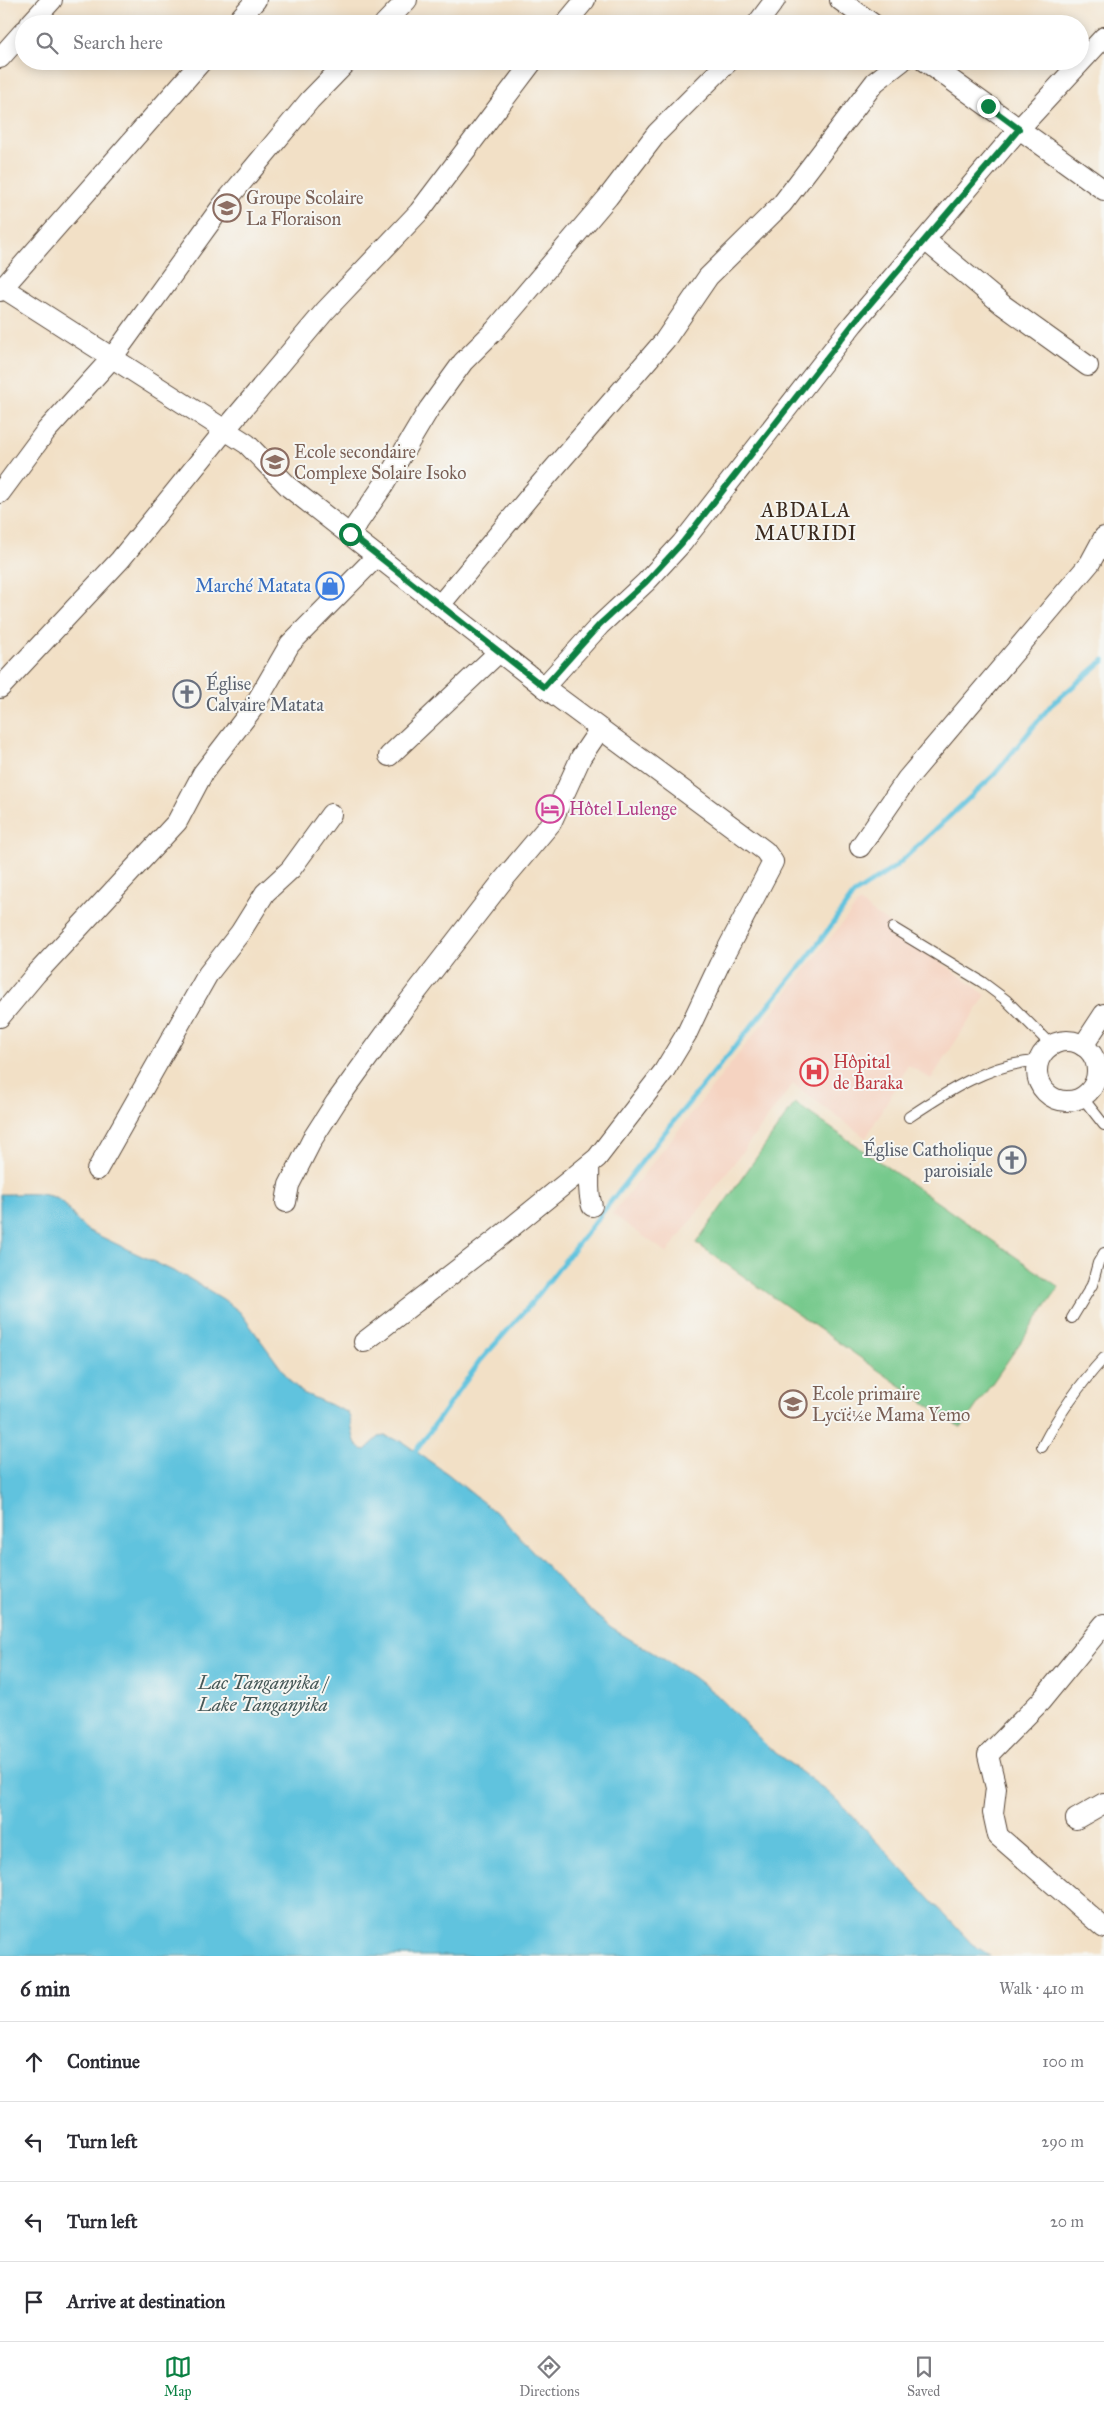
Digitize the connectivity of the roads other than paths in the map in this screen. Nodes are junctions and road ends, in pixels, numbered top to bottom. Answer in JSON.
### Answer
{"nodes":[{"id":1,"x":52,"y":0,"type":"edge"},
{"id":2,"x":256,"y":0,"type":"edge"},
{"id":3,"x":407,"y":0,"type":"edge"},
{"id":4,"x":585,"y":0,"type":"edge"},
{"id":5,"x":775,"y":0,"type":"edge"},
{"id":6,"x":840,"y":0,"type":"edge"},
{"id":7,"x":38,"y":15,"type":"edge"},
{"id":8,"x":243,"y":15,"type":"edge"},
{"id":9,"x":393,"y":15,"type":"edge"},
{"id":10,"x":572,"y":15,"type":"edge"},
{"id":11,"x":764,"y":15,"type":"edge"},
{"id":12,"x":861,"y":15,"type":"edge"},
{"id":13,"x":1104,"y":38,"type":"edge"},
{"id":14,"x":15,"y":41,"type":"edge"},
{"id":15,"x":1089,"y":54,"type":"edge"},
{"id":16,"x":0,"y":58,"type":"edge"},
{"id":17,"x":194,"y":70,"type":"edge"},
{"id":18,"x":339,"y":70,"type":"edge"},
{"id":19,"x":526,"y":70,"type":"edge"},
{"id":20,"x":720,"y":70,"type":"edge"},
{"id":21,"x":891,"y":70,"type":"edge"},
{"id":22,"x":937,"y":70,"type":"edge"},
{"id":23,"x":1074,"y":70,"type":"edge"},
{"id":24,"x":1019,"y":129,"type":"junction"},
{"id":25,"x":1104,"y":190,"type":"edge"},
{"id":26,"x":925,"y":240,"type":"junction"},
{"id":27,"x":1,"y":289,"type":"edge"},
{"id":28,"x":112,"y":358,"type":"junction"},
{"id":29,"x":1088,"y":366,"type":"dead end"},
{"id":30,"x":225,"y":430,"type":"junction"},
{"id":31,"x":0,"y":493,"type":"edge"},
{"id":32,"x":350,"y":534,"type":"junction"},
{"id":33,"x":1104,"y":537,"type":"edge"},
{"id":34,"x":378,"y":556,"type":"junction"},
{"id":35,"x":440,"y":604,"type":"junction"},
{"id":36,"x":499,"y":652,"type":"junction"},
{"id":37,"x":544,"y":687,"type":"junction"},
{"id":38,"x":0,"y":688,"type":"edge"},
{"id":39,"x":600,"y":729,"type":"junction"},
{"id":40,"x":389,"y":756,"type":"dead end"},
{"id":41,"x":331,"y":814,"type":"dead end"},
{"id":42,"x":860,"y":847,"type":"dead end"},
{"id":43,"x":893,"y":928,"type":"dead end"},
{"id":44,"x":1104,"y":1014,"type":"edge"},
{"id":45,"x":0,"y":1017,"type":"edge"},
{"id":46,"x":1051,"y":1045,"type":"junction"},
{"id":47,"x":1083,"y":1046,"type":"junction"},
{"id":48,"x":1038,"y":1061,"type":"junction"},
{"id":49,"x":1100,"y":1071,"type":"edge"},
{"id":50,"x":1082,"y":1097,"type":"junction"},
{"id":51,"x":909,"y":1117,"type":"dead end"},
{"id":52,"x":1104,"y":1124,"type":"edge"},
{"id":53,"x":589,"y":1165,"type":"junction"},
{"id":54,"x":97,"y":1170,"type":"dead end"},
{"id":55,"x":286,"y":1202,"type":"dead end"},
{"id":56,"x":592,"y":1206,"type":"dead end"},
{"id":57,"x":1104,"y":1253,"type":"edge"},
{"id":58,"x":1072,"y":1318,"type":"dead end"},
{"id":59,"x":364,"y":1342,"type":"dead end"},
{"id":60,"x":1104,"y":1358,"type":"edge"},
{"id":61,"x":1042,"y":1447,"type":"dead end"},
{"id":62,"x":1104,"y":1624,"type":"edge"},
{"id":63,"x":1104,"y":1803,"type":"edge"},
{"id":64,"x":1076,"y":1819,"type":"dead end"},
{"id":65,"x":1104,"y":1928,"type":"edge"}],
"edges":[{"from":1,"to":7,"type":"street"},
{"from":2,"to":8,"type":"street"},
{"from":3,"to":9,"type":"street"},
{"from":4,"to":10,"type":"street"},
{"from":5,"to":11,"type":"street"},
{"from":6,"to":12,"type":"street"},
{"from":13,"to":15,"type":"street"},
{"from":14,"to":16,"type":"street"},
{"from":17,"to":27,"type":"street"},
{"from":18,"to":28,"type":"street"},
{"from":19,"to":30,"type":"street"},
{"from":20,"to":32,"type":"street"},
{"from":21,"to":35,"type":"street"},
{"from":22,"to":24,"type":"street"},
{"from":23,"to":24,"type":"street"},
{"from":24,"to":25,"type":"street"},
{"from":24,"to":26,"type":"street"},
{"from":26,"to":29,"type":"street"},
{"from":26,"to":37,"type":"street"},
{"from":27,"to":28,"type":"street"},
{"from":28,"to":30,"type":"street"},
{"from":28,"to":31,"type":"street"},
{"from":30,"to":32,"type":"street"},
{"from":30,"to":38,"type":"street"},
{"from":32,"to":34,"type":"street"},
{"from":33,"to":42,"type":"street"},
{"from":34,"to":35,"type":"street"},
{"from":34,"to":45,"type":"street"},
{"from":35,"to":36,"type":"street"},
{"from":36,"to":37,"type":"street"},
{"from":36,"to":40,"type":"street"},
{"from":37,"to":39,"type":"street"},
{"from":39,"to":53,"type":"street"},
{"from":39,"to":55,"type":"street"},
{"from":41,"to":54,"type":"street"},
{"from":43,"to":46,"type":"lane"},
{"from":44,"to":47,"type":"street"},
{"from":46,"to":47,"type":"street"},
{"from":46,"to":48,"type":"street"},
{"from":47,"to":49,"type":"street"},
{"from":48,"to":50,"type":"street"},
{"from":48,"to":51,"type":"lane"},
{"from":49,"to":50,"type":"street"},
{"from":50,"to":52,"type":"lane"},
{"from":53,"to":56,"type":"street"},
{"from":53,"to":59,"type":"street"},
{"from":57,"to":58,"type":"lane"},
{"from":60,"to":61,"type":"lane"},
{"from":62,"to":65,"type":"street"},
{"from":63,"to":64,"type":"street"}]}
